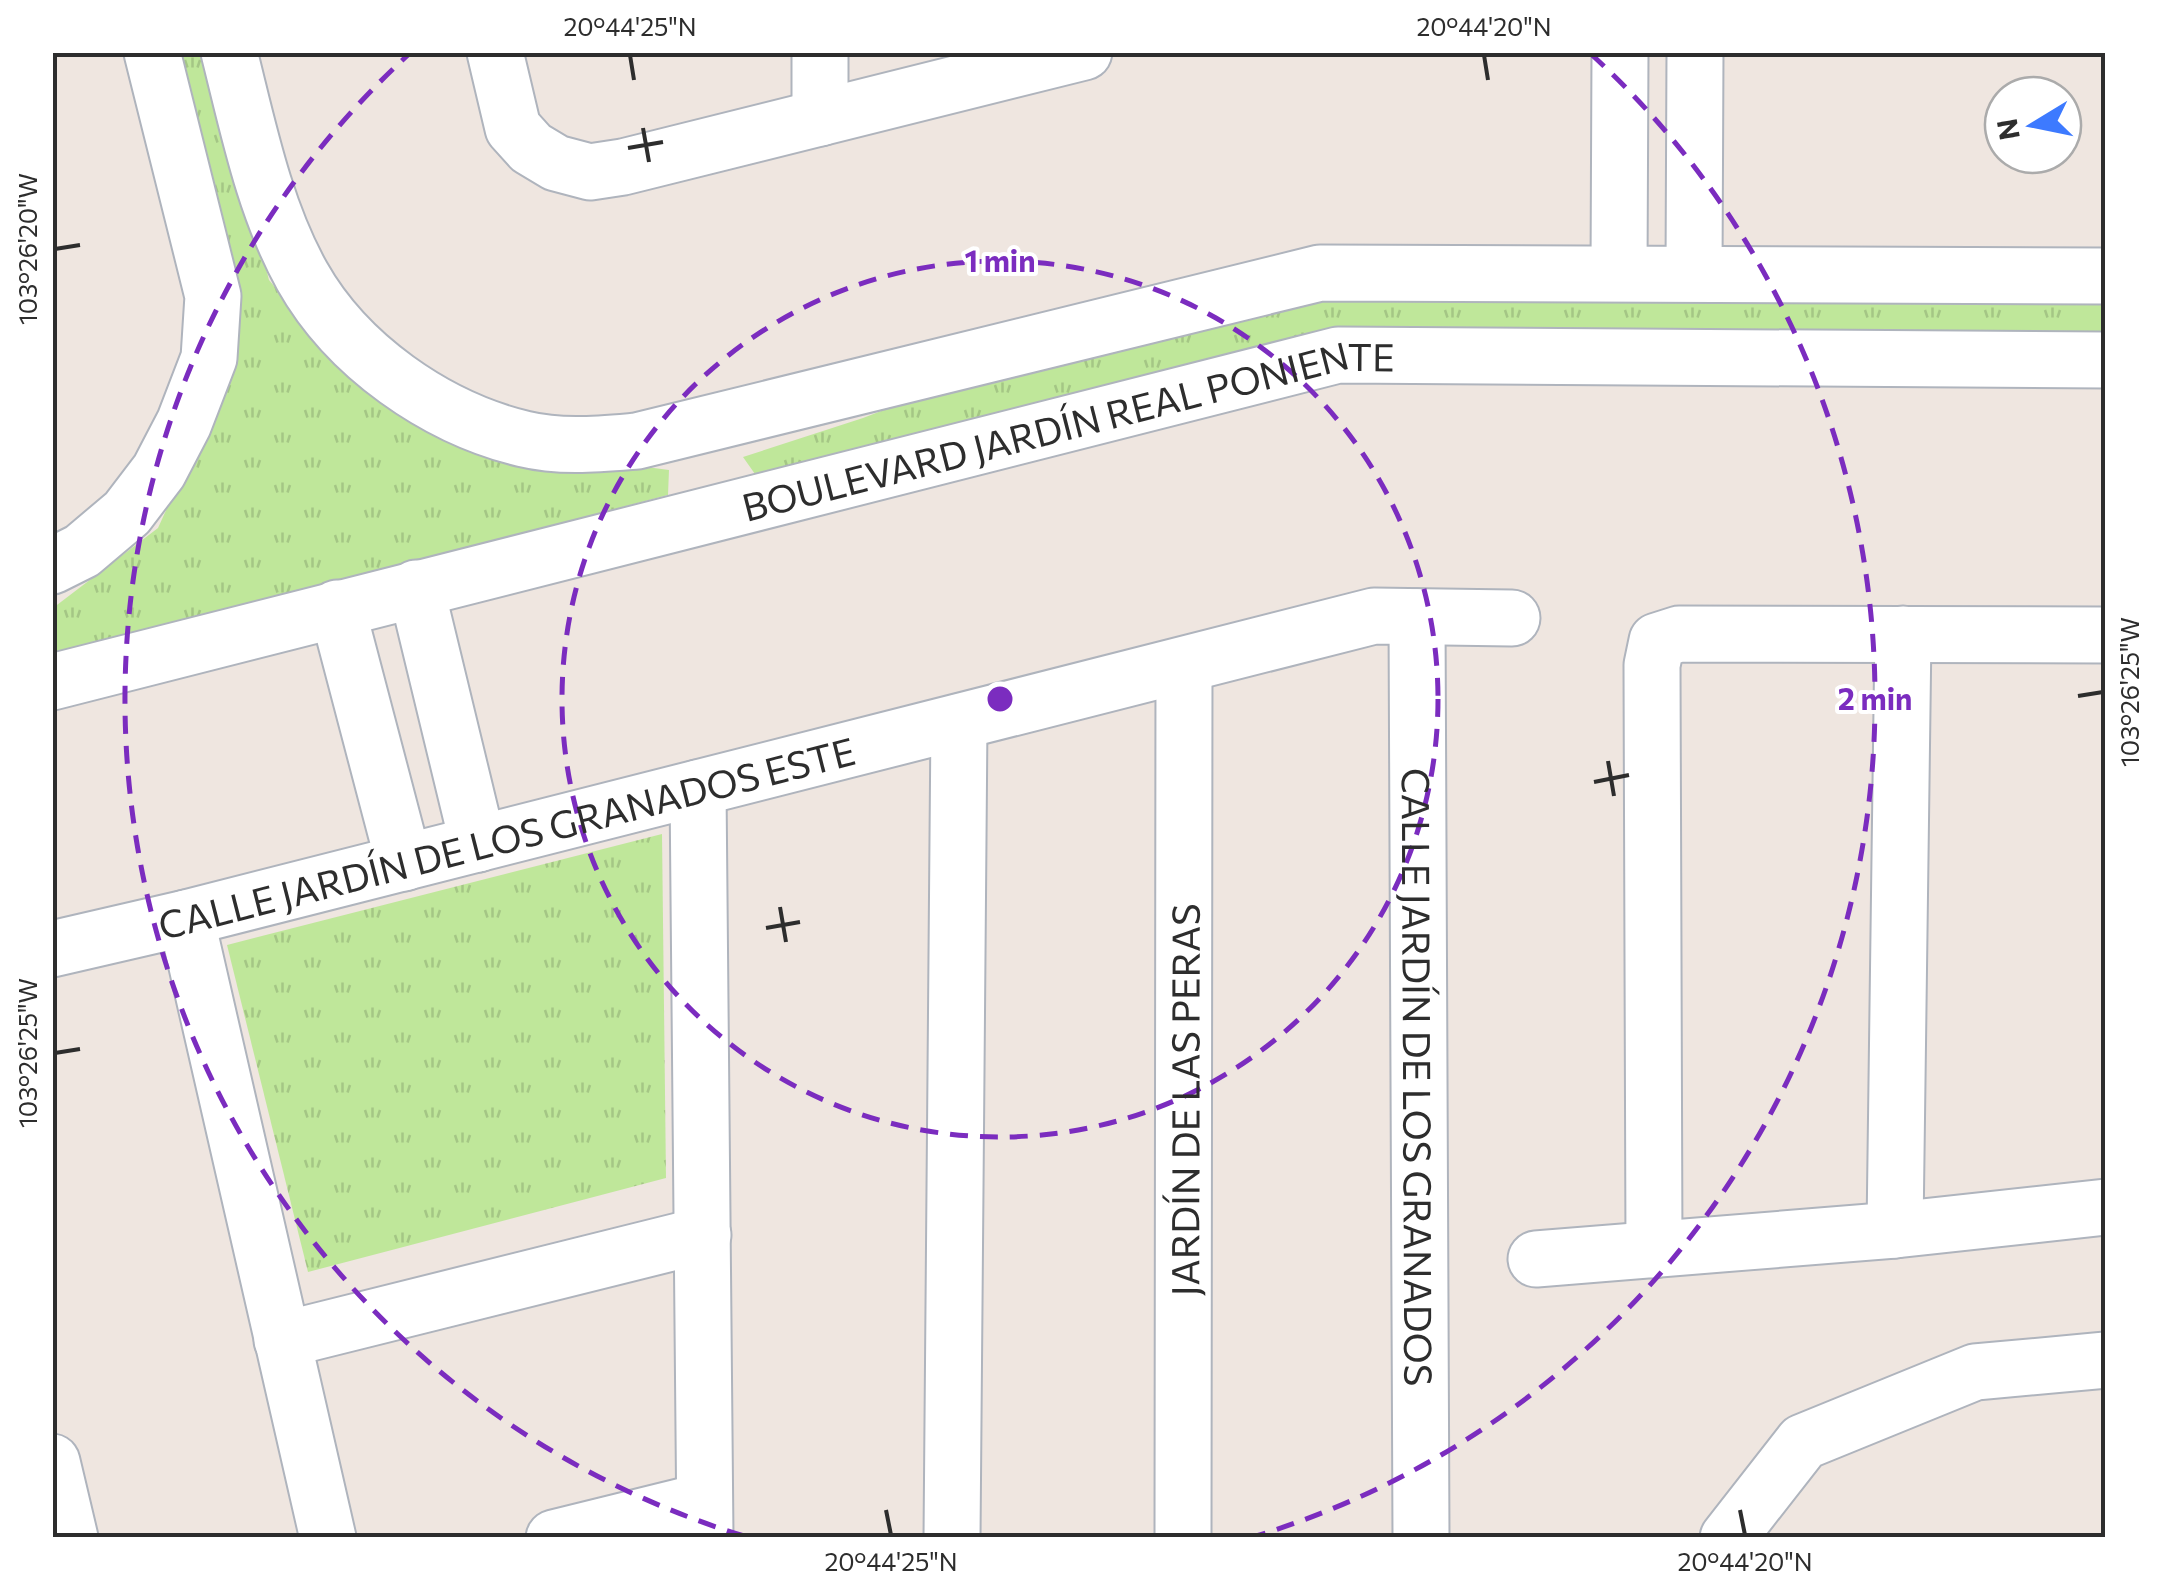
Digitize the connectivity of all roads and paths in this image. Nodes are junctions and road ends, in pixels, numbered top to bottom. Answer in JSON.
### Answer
{"nodes":[{"id":1,"x":152,"y":52,"type":"edge"},
{"id":2,"x":229,"y":52,"type":"edge"},
{"id":3,"x":495,"y":52,"type":"edge"},
{"id":4,"x":820,"y":52,"type":"edge"},
{"id":5,"x":1084,"y":52,"type":"edge"},
{"id":6,"x":1620,"y":52,"type":"edge"},
{"id":7,"x":1695,"y":52,"type":"edge"},
{"id":8,"x":820,"y":118,"type":"junction"},
{"id":9,"x":1619,"y":180,"type":"junction"},
{"id":10,"x":1694,"y":184,"type":"junction"},
{"id":11,"x":1619,"y":273,"type":"junction"},
{"id":12,"x":1694,"y":273,"type":"junction"},
{"id":13,"x":2106,"y":276,"type":"edge"},
{"id":14,"x":2106,"y":360,"type":"edge"},
{"id":15,"x":692,"y":429,"type":"junction"},
{"id":16,"x":714,"y":511,"type":"junction"},
{"id":17,"x":52,"y":566,"type":"edge"},
{"id":18,"x":416,"y":588,"type":"junction"},
{"id":19,"x":337,"y":608,"type":"junction"},
{"id":20,"x":1417,"y":617,"type":"junction"},
{"id":21,"x":1512,"y":618,"type":"dead end"},
{"id":22,"x":1902,"y":634,"type":"junction"},
{"id":23,"x":2106,"y":635,"type":"edge"},
{"id":24,"x":435,"y":660,"type":"junction"},
{"id":25,"x":1184,"y":665,"type":"junction"},
{"id":26,"x":353,"y":674,"type":"junction"},
{"id":27,"x":52,"y":682,"type":"edge"},
{"id":28,"x":959,"y":722,"type":"junction"},
{"id":29,"x":698,"y":788,"type":"junction"},
{"id":30,"x":478,"y":844,"type":"junction"},
{"id":31,"x":404,"y":863,"type":"junction"},
{"id":32,"x":186,"y":918,"type":"junction"},
{"id":33,"x":52,"y":949,"type":"edge"},
{"id":34,"x":2106,"y":1206,"type":"edge"},
{"id":35,"x":1894,"y":1230,"type":"junction"},
{"id":36,"x":703,"y":1235,"type":"junction"},
{"id":37,"x":1654,"y":1250,"type":"junction"},
{"id":38,"x":1536,"y":1259,"type":"dead end"},
{"id":39,"x":282,"y":1340,"type":"junction"},
{"id":40,"x":2106,"y":1360,"type":"edge"},
{"id":41,"x":52,"y":1462,"type":"edge"},
{"id":42,"x":704,"y":1519,"type":"edge"},
{"id":43,"x":70,"y":1538,"type":"edge"},
{"id":44,"x":328,"y":1538,"type":"edge"},
{"id":45,"x":554,"y":1538,"type":"edge"},
{"id":46,"x":952,"y":1538,"type":"edge"},
{"id":47,"x":1182,"y":1538,"type":"edge"},
{"id":48,"x":1421,"y":1538,"type":"edge"},
{"id":49,"x":1728,"y":1538,"type":"edge"}],
"edges":[{"from":1,"to":17,"type":"street"},
{"from":2,"to":15,"type":"street"},
{"from":3,"to":8,"type":"street"},
{"from":4,"to":8,"type":"street"},
{"from":5,"to":8,"type":"street"},
{"from":6,"to":9,"type":"street"},
{"from":7,"to":10,"type":"street"},
{"from":9,"to":10,"type":"street"},
{"from":9,"to":11,"type":"street"},
{"from":10,"to":12,"type":"street"},
{"from":11,"to":12,"type":"street"},
{"from":11,"to":15,"type":"street"},
{"from":12,"to":13,"type":"street"},
{"from":14,"to":16,"type":"street","name":"BOULEVARD JARDÍN REAL PONIENTE"},
{"from":15,"to":16,"type":"street"},
{"from":16,"to":18,"type":"street","name":"BOULEVARD JARDÍN REAL PONIENTE"},
{"from":18,"to":19,"type":"street","name":"BOULEVARD JARDÍN REAL PONIENTE"},
{"from":18,"to":24,"type":"street"},
{"from":19,"to":26,"type":"street"},
{"from":19,"to":27,"type":"street","name":"BOULEVARD JARDÍN REAL PONIENTE"},
{"from":20,"to":21,"type":"street","name":"CALLE JARDÍN DE LOS GRANADOS ESTE"},
{"from":20,"to":25,"type":"street","name":"CALLE JARDÍN DE LOS GRANADOS ESTE"},
{"from":20,"to":48,"type":"street","name":"CALLE JARDÍN DE LOS GRANADOS"},
{"from":22,"to":23,"type":"street"},
{"from":22,"to":35,"type":"street"},
{"from":22,"to":37,"type":"street"},
{"from":24,"to":26,"type":"street"},
{"from":24,"to":30,"type":"street"},
{"from":25,"to":28,"type":"street","name":"CALLE JARDÍN DE LOS GRANADOS ESTE"},
{"from":25,"to":47,"type":"street","name":"JARDÍN DE LAS PERAS"},
{"from":26,"to":31,"type":"street"},
{"from":28,"to":29,"type":"street","name":"CALLE JARDÍN DE LOS GRANADOS ESTE"},
{"from":28,"to":46,"type":"street"},
{"from":29,"to":30,"type":"street","name":"CALLE JARDÍN DE LOS GRANADOS ESTE"},
{"from":29,"to":36,"type":"street"},
{"from":30,"to":31,"type":"street","name":"CALLE JARDÍN DE LOS GRANADOS ESTE"},
{"from":31,"to":32,"type":"street","name":"CALLE JARDÍN DE LOS GRANADOS ESTE"},
{"from":32,"to":33,"type":"street","name":"CALLE JARDÍN DE LOS GRANADOS ESTE"},
{"from":32,"to":39,"type":"street"},
{"from":34,"to":35,"type":"street"},
{"from":35,"to":37,"type":"street"},
{"from":36,"to":39,"type":"street"},
{"from":36,"to":42,"type":"street"},
{"from":37,"to":38,"type":"street"},
{"from":39,"to":44,"type":"street"},
{"from":40,"to":49,"type":"street"},
{"from":41,"to":43,"type":"street"},
{"from":42,"to":45,"type":"street"}]}
